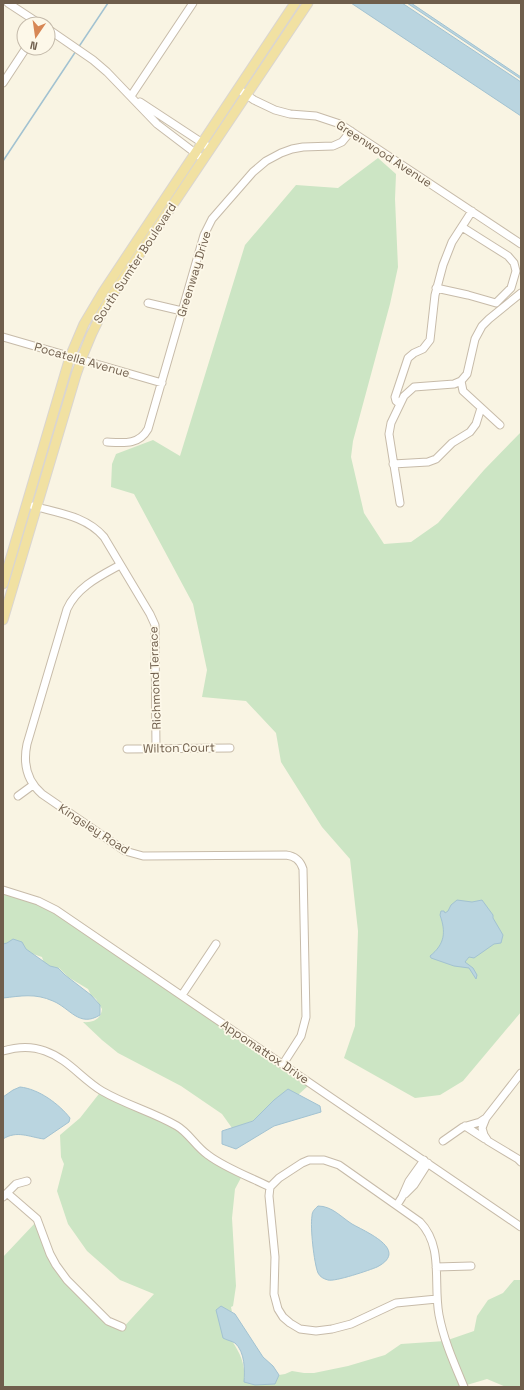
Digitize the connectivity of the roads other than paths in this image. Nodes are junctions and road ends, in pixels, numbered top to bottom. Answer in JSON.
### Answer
{"nodes":[{"id":1,"x":8,"y":3,"type":"edge"},
{"id":2,"x":193,"y":3,"type":"edge"},
{"id":3,"x":295,"y":3,"type":"edge"},
{"id":4,"x":308,"y":3,"type":"edge"},
{"id":5,"x":28,"y":16,"type":"edge"},
{"id":6,"x":56,"y":35,"type":"edge"},
{"id":7,"x":21,"y":56,"type":"edge"},
{"id":8,"x":3,"y":83,"type":"edge"},
{"id":9,"x":238,"y":88,"type":"junction"},
{"id":10,"x":246,"y":94,"type":"junction"},
{"id":11,"x":131,"y":96,"type":"junction"},
{"id":12,"x":351,"y":131,"type":"junction"},
{"id":13,"x":202,"y":143,"type":"junction"},
{"id":14,"x":210,"y":148,"type":"junction"},
{"id":15,"x":195,"y":153,"type":"junction"},
{"id":16,"x":203,"y":159,"type":"junction"},
{"id":17,"x":472,"y":211,"type":"junction"},
{"id":18,"x":462,"y":227,"type":"junction"},
{"id":19,"x":521,"y":244,"type":"edge"},
{"id":20,"x":436,"y":288,"type":"junction"},
{"id":21,"x":507,"y":292,"type":"junction"},
{"id":22,"x":518,"y":296,"type":"edge"},
{"id":23,"x":148,"y":303,"type":"dead end"},
{"id":24,"x":182,"y":311,"type":"junction"},
{"id":25,"x":3,"y":337,"type":"edge"},
{"id":26,"x":70,"y":357,"type":"junction"},
{"id":27,"x":80,"y":360,"type":"junction"},
{"id":28,"x":461,"y":381,"type":"junction"},
{"id":29,"x":162,"y":383,"type":"junction"},
{"id":30,"x":400,"y":404,"type":"junction"},
{"id":31,"x":481,"y":408,"type":"junction"},
{"id":32,"x":500,"y":425,"type":"dead end"},
{"id":33,"x":107,"y":442,"type":"dead end"},
{"id":34,"x":393,"y":464,"type":"junction"},
{"id":35,"x":400,"y":503,"type":"dead end"},
{"id":36,"x":27,"y":504,"type":"junction"},
{"id":37,"x":36,"y":507,"type":"junction"},
{"id":38,"x":120,"y":565,"type":"junction"},
{"id":39,"x":3,"y":584,"type":"edge"},
{"id":40,"x":3,"y":620,"type":"edge"},
{"id":41,"x":230,"y":748,"type":"dead end"},
{"id":42,"x":127,"y":749,"type":"dead end"},
{"id":43,"x":156,"y":749,"type":"junction"},
{"id":44,"x":33,"y":785,"type":"junction"},
{"id":45,"x":18,"y":796,"type":"dead end"},
{"id":46,"x":3,"y":890,"type":"edge"},
{"id":47,"x":216,"y":944,"type":"dead end"},
{"id":48,"x":182,"y":995,"type":"junction"},
{"id":49,"x":3,"y":1051,"type":"edge"},
{"id":50,"x":283,"y":1064,"type":"junction"},
{"id":51,"x":521,"y":1072,"type":"edge"},
{"id":52,"x":486,"y":1118,"type":"junction"},
{"id":53,"x":465,"y":1126,"type":"junction"},
{"id":54,"x":443,"y":1141,"type":"dead end"},
{"id":55,"x":488,"y":1141,"type":"junction"},
{"id":56,"x":426,"y":1162,"type":"junction"},
{"id":57,"x":521,"y":1162,"type":"edge"},
{"id":58,"x":27,"y":1181,"type":"dead end"},
{"id":59,"x":270,"y":1187,"type":"junction"},
{"id":60,"x":5,"y":1195,"type":"edge"},
{"id":61,"x":397,"y":1205,"type":"junction"},
{"id":62,"x":520,"y":1224,"type":"edge"},
{"id":63,"x":471,"y":1266,"type":"dead end"},
{"id":64,"x":436,"y":1267,"type":"junction"},
{"id":65,"x":437,"y":1299,"type":"junction"},
{"id":66,"x":122,"y":1327,"type":"dead end"},
{"id":67,"x":464,"y":1387,"type":"edge"}],
"edges":[{"from":1,"to":5,"type":"street"},
{"from":2,"to":11,"type":"street"},
{"from":3,"to":9,"type":"main road","name":"South Sumter Boulevard"},
{"from":4,"to":10,"type":"main road","name":"South Sumter Boulevard"},
{"from":6,"to":11,"type":"street"},
{"from":7,"to":8,"type":"street"},
{"from":9,"to":10,"type":"street","name":"Greenwood Avenue"},
{"from":9,"to":13,"type":"main road","name":"South Sumter Boulevard"},
{"from":10,"to":12,"type":"street","name":"Greenwood Avenue"},
{"from":10,"to":14,"type":"main road","name":"South Sumter Boulevard"},
{"from":11,"to":13,"type":"street"},
{"from":11,"to":15,"type":"street"},
{"from":12,"to":17,"type":"street","name":"Greenwood Avenue"},
{"from":12,"to":24,"type":"street","name":"Greenway Drive"},
{"from":13,"to":14,"type":"street"},
{"from":13,"to":15,"type":"main road","name":"South Sumter Boulevard"},
{"from":14,"to":16,"type":"main road","name":"South Sumter Boulevard"},
{"from":15,"to":16,"type":"street"},
{"from":15,"to":26,"type":"main road","name":"South Sumter Boulevard"},
{"from":16,"to":27,"type":"main road","name":"South Sumter Boulevard"},
{"from":17,"to":18,"type":"street"},
{"from":17,"to":19,"type":"street","name":"Greenwood Avenue"},
{"from":18,"to":20,"type":"street"},
{"from":18,"to":21,"type":"street"},
{"from":20,"to":21,"type":"street"},
{"from":20,"to":30,"type":"street"},
{"from":21,"to":22,"type":"street"},
{"from":22,"to":28,"type":"street"},
{"from":23,"to":24,"type":"street"},
{"from":24,"to":29,"type":"street","name":"Greenway Drive"},
{"from":25,"to":26,"type":"street","name":"Pocatella Avenue"},
{"from":26,"to":27,"type":"street","name":"Pocatella Avenue"},
{"from":26,"to":36,"type":"main road","name":"South Sumter Boulevard"},
{"from":27,"to":29,"type":"street","name":"Pocatella Avenue"},
{"from":27,"to":37,"type":"main road","name":"South Sumter Boulevard"},
{"from":28,"to":30,"type":"street"},
{"from":28,"to":31,"type":"street"},
{"from":29,"to":33,"type":"street","name":"Greenway Drive"},
{"from":30,"to":34,"type":"street"},
{"from":31,"to":32,"type":"street"},
{"from":31,"to":34,"type":"street"},
{"from":34,"to":35,"type":"street"},
{"from":36,"to":37,"type":"street","name":"Richmond Terrace"},
{"from":36,"to":39,"type":"main road","name":"South Sumter Boulevard"},
{"from":37,"to":38,"type":"street","name":"Richmond Terrace"},
{"from":37,"to":40,"type":"main road","name":"South Sumter Boulevard"},
{"from":38,"to":43,"type":"street","name":"Richmond Terrace"},
{"from":38,"to":44,"type":"street","name":"Kingsley Road"},
{"from":41,"to":43,"type":"street","name":"Wilton Court"},
{"from":42,"to":43,"type":"street","name":"Wilton Court"},
{"from":44,"to":45,"type":"street"},
{"from":44,"to":50,"type":"street","name":"Kingsley Road"},
{"from":46,"to":48,"type":"street","name":"Appomattox Drive"},
{"from":47,"to":48,"type":"street"},
{"from":48,"to":50,"type":"street","name":"Appomattox Drive"},
{"from":49,"to":59,"type":"street"},
{"from":50,"to":56,"type":"street","name":"Appomattox Drive"},
{"from":51,"to":52,"type":"street"},
{"from":52,"to":53,"type":"street"},
{"from":52,"to":55,"type":"street"},
{"from":53,"to":54,"type":"street"},
{"from":53,"to":55,"type":"street"},
{"from":55,"to":57,"type":"street"},
{"from":56,"to":61,"type":"street"},
{"from":56,"to":62,"type":"street","name":"Appomattox Drive"},
{"from":58,"to":60,"type":"street"},
{"from":59,"to":61,"type":"street"},
{"from":59,"to":65,"type":"street"},
{"from":60,"to":66,"type":"street"},
{"from":61,"to":64,"type":"street"},
{"from":63,"to":64,"type":"street"},
{"from":64,"to":65,"type":"street"},
{"from":65,"to":67,"type":"street"}]}
